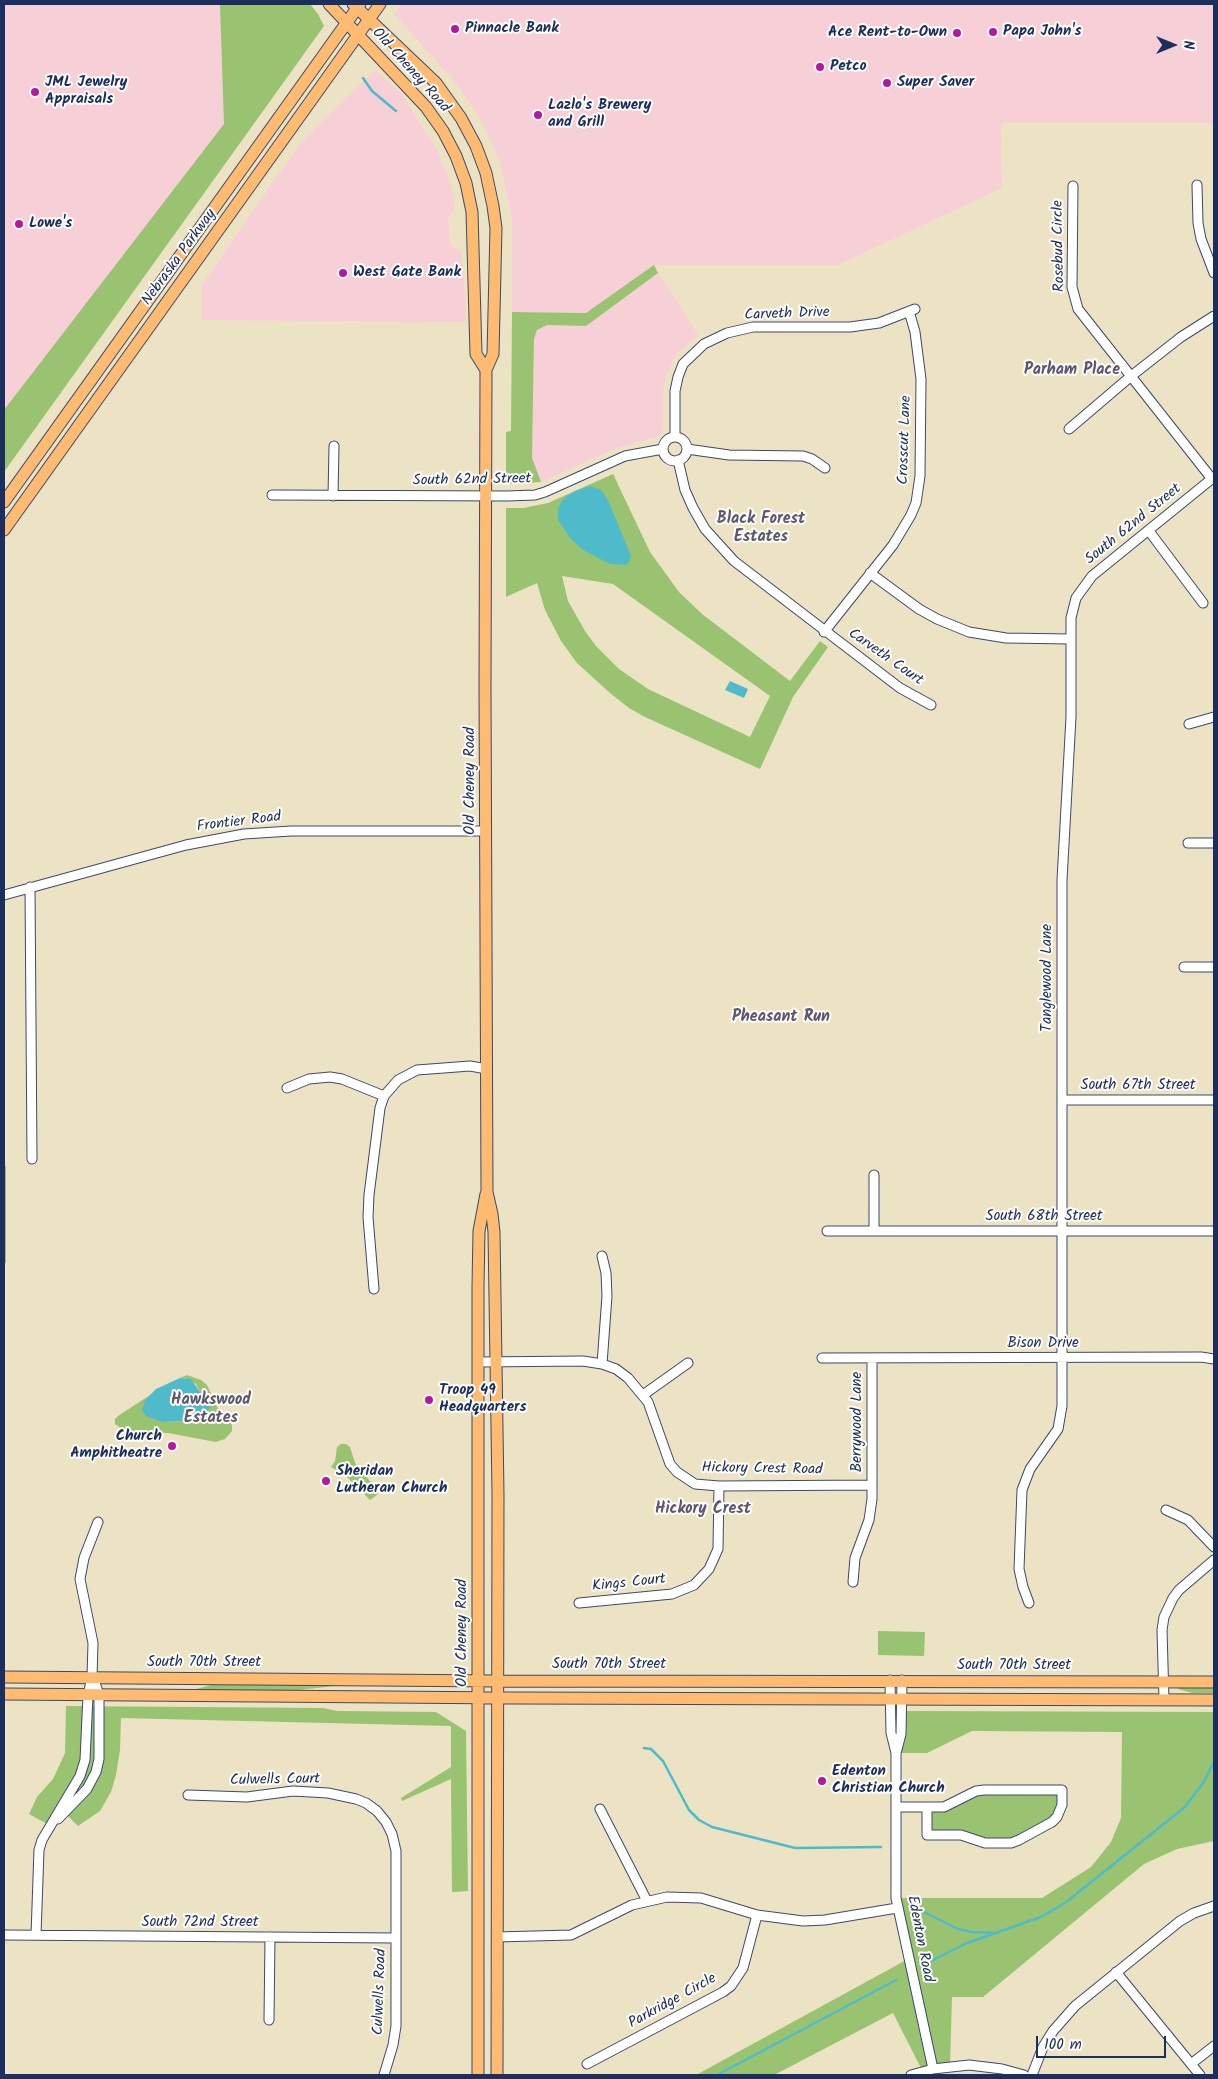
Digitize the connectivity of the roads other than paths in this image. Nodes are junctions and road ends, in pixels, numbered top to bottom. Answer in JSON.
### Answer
{"nodes":[{"id":1,"x":329,"y":4,"type":"edge"},
{"id":2,"x":380,"y":4,"type":"edge"},
{"id":3,"x":356,"y":5,"type":"edge"},
{"id":4,"x":369,"y":19,"type":"junction"},
{"id":5,"x":346,"y":23,"type":"junction"},
{"id":6,"x":357,"y":35,"type":"junction"},
{"id":7,"x":1197,"y":185,"type":"dead end"},
{"id":8,"x":1072,"y":186,"type":"dead end"},
{"id":9,"x":1214,"y":273,"type":"edge"},
{"id":10,"x":912,"y":310,"type":"joint"},
{"id":11,"x":1214,"y":316,"type":"edge"},
{"id":12,"x":486,"y":370,"type":"junction"},
{"id":13,"x":1130,"y":377,"type":"junction"},
{"id":14,"x":1069,"y":429,"type":"dead end"},
{"id":15,"x":675,"y":437,"type":"junction"},
{"id":16,"x":334,"y":446,"type":"dead end"},
{"id":17,"x":663,"y":449,"type":"junction"},
{"id":18,"x":687,"y":449,"type":"junction"},
{"id":19,"x":678,"y":460,"type":"junction"},
{"id":20,"x":826,"y":468,"type":"dead end"},
{"id":21,"x":1213,"y":478,"type":"edge"},
{"id":22,"x":272,"y":495,"type":"dead end"},
{"id":23,"x":333,"y":496,"type":"junction"},
{"id":24,"x":485,"y":496,"type":"junction"},
{"id":25,"x":4,"y":502,"type":"edge"},
{"id":26,"x":4,"y":530,"type":"edge"},
{"id":27,"x":1149,"y":531,"type":"junction"},
{"id":28,"x":870,"y":573,"type":"junction"},
{"id":29,"x":1076,"y":598,"type":"joint"},
{"id":30,"x":1203,"y":603,"type":"dead end"},
{"id":31,"x":824,"y":632,"type":"junction"},
{"id":32,"x":1070,"y":639,"type":"junction"},
{"id":33,"x":931,"y":706,"type":"dead end"},
{"id":34,"x":1214,"y":716,"type":"edge"},
{"id":35,"x":1189,"y":724,"type":"dead end"},
{"id":36,"x":486,"y":831,"type":"junction"},
{"id":37,"x":1188,"y":843,"type":"dead end"},
{"id":38,"x":1214,"y":843,"type":"edge"},
{"id":39,"x":30,"y":887,"type":"junction"},
{"id":40,"x":4,"y":895,"type":"edge"},
{"id":41,"x":1184,"y":967,"type":"dead end"},
{"id":42,"x":1214,"y":968,"type":"edge"},
{"id":43,"x":487,"y":1069,"type":"junction"},
{"id":44,"x":288,"y":1088,"type":"dead end"},
{"id":45,"x":384,"y":1096,"type":"junction"},
{"id":46,"x":1062,"y":1100,"type":"junction"},
{"id":47,"x":1214,"y":1100,"type":"edge"},
{"id":48,"x":32,"y":1159,"type":"dead end"},
{"id":49,"x":874,"y":1175,"type":"dead end"},
{"id":50,"x":487,"y":1192,"type":"junction"},
{"id":51,"x":874,"y":1230,"type":"junction"},
{"id":52,"x":827,"y":1231,"type":"dead end"},
{"id":53,"x":1062,"y":1231,"type":"junction"},
{"id":54,"x":1214,"y":1231,"type":"edge"},
{"id":55,"x":602,"y":1256,"type":"dead end"},
{"id":56,"x":374,"y":1289,"type":"dead end"},
{"id":57,"x":822,"y":1358,"type":"dead end"},
{"id":58,"x":872,"y":1358,"type":"junction"},
{"id":59,"x":1061,"y":1358,"type":"junction"},
{"id":60,"x":1214,"y":1360,"type":"edge"},
{"id":61,"x":478,"y":1362,"type":"junction"},
{"id":62,"x":495,"y":1362,"type":"junction"},
{"id":63,"x":688,"y":1363,"type":"dead end"},
{"id":64,"x":602,"y":1364,"type":"junction"},
{"id":65,"x":643,"y":1395,"type":"junction"},
{"id":66,"x":872,"y":1485,"type":"junction"},
{"id":67,"x":719,"y":1486,"type":"junction"},
{"id":68,"x":1166,"y":1510,"type":"dead end"},
{"id":69,"x":98,"y":1522,"type":"dead end"},
{"id":70,"x":1214,"y":1547,"type":"edge"},
{"id":71,"x":1214,"y":1560,"type":"edge"},
{"id":72,"x":853,"y":1582,"type":"dead end"},
{"id":73,"x":579,"y":1603,"type":"dead end"},
{"id":74,"x":1029,"y":1603,"type":"dead end"},
{"id":75,"x":4,"y":1677,"type":"edge"},
{"id":76,"x":92,"y":1677,"type":"junction"},
{"id":77,"x":478,"y":1680,"type":"junction"},
{"id":78,"x":498,"y":1680,"type":"junction"},
{"id":79,"x":896,"y":1680,"type":"junction"},
{"id":80,"x":1164,"y":1682,"type":"junction"},
{"id":81,"x":1214,"y":1682,"type":"edge"},
{"id":82,"x":4,"y":1694,"type":"edge"},
{"id":83,"x":93,"y":1695,"type":"junction"},
{"id":84,"x":478,"y":1698,"type":"junction"},
{"id":85,"x":498,"y":1698,"type":"junction"},
{"id":86,"x":890,"y":1699,"type":"junction"},
{"id":87,"x":902,"y":1699,"type":"junction"},
{"id":88,"x":1164,"y":1700,"type":"junction"},
{"id":89,"x":1214,"y":1700,"type":"edge"},
{"id":90,"x":896,"y":1753,"type":"junction"},
{"id":91,"x":188,"y":1795,"type":"dead end"},
{"id":92,"x":896,"y":1807,"type":"junction"},
{"id":93,"x":927,"y":1808,"type":"junction"},
{"id":94,"x":600,"y":1809,"type":"dead end"},
{"id":95,"x":51,"y":1826,"type":"junction"},
{"id":96,"x":647,"y":1901,"type":"junction"},
{"id":97,"x":1214,"y":1906,"type":"edge"},
{"id":98,"x":898,"y":1908,"type":"junction"},
{"id":99,"x":757,"y":1915,"type":"junction"},
{"id":100,"x":4,"y":1935,"type":"edge"},
{"id":101,"x":36,"y":1935,"type":"junction"},
{"id":102,"x":270,"y":1937,"type":"junction"},
{"id":103,"x":497,"y":1937,"type":"junction"},
{"id":104,"x":396,"y":1938,"type":"junction"},
{"id":105,"x":1116,"y":1972,"type":"junction"},
{"id":106,"x":269,"y":2020,"type":"dead end"},
{"id":107,"x":1214,"y":2046,"type":"edge"},
{"id":108,"x":587,"y":2064,"type":"dead end"},
{"id":109,"x":1191,"y":2064,"type":"junction"},
{"id":110,"x":933,"y":2069,"type":"junction"},
{"id":111,"x":384,"y":2075,"type":"edge"},
{"id":112,"x":478,"y":2075,"type":"edge"},
{"id":113,"x":497,"y":2075,"type":"edge"},
{"id":114,"x":911,"y":2075,"type":"edge"},
{"id":115,"x":1024,"y":2075,"type":"edge"},
{"id":116,"x":1032,"y":2075,"type":"edge"},
{"id":117,"x":1200,"y":2075,"type":"edge"}],
"edges":[{"from":1,"to":5,"type":"main road","name":"Old Cheney Road"},
{"from":2,"to":4,"type":"main road","name":"Nebraska Parkway"},
{"from":3,"to":4,"type":"main road","name":"Old Cheney Road"},
{"from":3,"to":5,"type":"main road","name":"Nebraska Parkway"},
{"from":4,"to":6,"type":"main road","name":"Nebraska Parkway"},
{"from":4,"to":12,"type":"main road","name":"Old Cheney Road"},
{"from":5,"to":6,"type":"main road","name":"Old Cheney Road"},
{"from":5,"to":25,"type":"main road","name":"Nebraska Parkway"},
{"from":6,"to":12,"type":"main road","name":"Old Cheney Road"},
{"from":6,"to":26,"type":"main road","name":"Nebraska Parkway"},
{"from":7,"to":9,"type":"street"},
{"from":8,"to":13,"type":"street","name":"Rosebud Circle"},
{"from":10,"to":15,"type":"street","name":"Carveth Drive"},
{"from":10,"to":28,"type":"street","name":"Crosscut Lane"},
{"from":11,"to":13,"type":"street"},
{"from":12,"to":24,"type":"main road","name":"Old Cheney Road"},
{"from":13,"to":14,"type":"street"},
{"from":13,"to":21,"type":"street","name":"Rosebud Circle"},
{"from":15,"to":17,"type":"street"},
{"from":15,"to":18,"type":"street"},
{"from":16,"to":23,"type":"street"},
{"from":17,"to":19,"type":"street"},
{"from":17,"to":24,"type":"street","name":"South 62nd Street"},
{"from":18,"to":19,"type":"street"},
{"from":18,"to":20,"type":"street"},
{"from":19,"to":31,"type":"street"},
{"from":21,"to":27,"type":"street","name":"South 62nd Street"},
{"from":22,"to":23,"type":"street","name":"South 62nd Street"},
{"from":23,"to":24,"type":"street","name":"South 62nd Street"},
{"from":24,"to":36,"type":"main road","name":"Old Cheney Road"},
{"from":27,"to":29,"type":"street","name":"South 62nd Street"},
{"from":27,"to":30,"type":"street"},
{"from":28,"to":31,"type":"street","name":"Crosscut Lane"},
{"from":28,"to":32,"type":"street"},
{"from":29,"to":32,"type":"street","name":"Tanglewood Lane"},
{"from":31,"to":33,"type":"street","name":"Carveth Court"},
{"from":32,"to":46,"type":"street","name":"Tanglewood Lane"},
{"from":34,"to":35,"type":"street"},
{"from":36,"to":39,"type":"street","name":"Frontier Road"},
{"from":36,"to":43,"type":"main road","name":"Old Cheney Road"},
{"from":37,"to":38,"type":"street"},
{"from":39,"to":40,"type":"street","name":"Frontier Road"},
{"from":39,"to":48,"type":"street"},
{"from":41,"to":42,"type":"street"},
{"from":43,"to":45,"type":"street"},
{"from":43,"to":50,"type":"main road","name":"Old Cheney Road"},
{"from":44,"to":45,"type":"street"},
{"from":45,"to":56,"type":"street"},
{"from":46,"to":47,"type":"street","name":"South 67th Street"},
{"from":46,"to":53,"type":"street","name":"Tanglewood Lane"},
{"from":49,"to":51,"type":"street"},
{"from":50,"to":61,"type":"main road","name":"Old Cheney Road"},
{"from":50,"to":62,"type":"main road","name":"Old Cheney Road"},
{"from":51,"to":52,"type":"street","name":"South 68th Street"},
{"from":51,"to":53,"type":"street","name":"South 68th Street"},
{"from":53,"to":54,"type":"street","name":"South 68th Street"},
{"from":53,"to":59,"type":"street","name":"Tanglewood Lane"},
{"from":55,"to":64,"type":"street"},
{"from":57,"to":58,"type":"street","name":"Bison Drive"},
{"from":58,"to":59,"type":"street","name":"Bison Drive"},
{"from":58,"to":66,"type":"street","name":"Berrywood Lane"},
{"from":59,"to":60,"type":"street","name":"Bison Drive"},
{"from":59,"to":74,"type":"street","name":"Tanglewood Lane"},
{"from":61,"to":62,"type":"street","name":"Hickory Crest Road"},
{"from":61,"to":77,"type":"main road","name":"Old Cheney Road"},
{"from":62,"to":64,"type":"street","name":"Hickory Crest Road"},
{"from":62,"to":78,"type":"main road","name":"Old Cheney Road"},
{"from":63,"to":65,"type":"street"},
{"from":64,"to":65,"type":"street","name":"Hickory Crest Road"},
{"from":65,"to":67,"type":"street","name":"Hickory Crest Road"},
{"from":66,"to":67,"type":"street","name":"Hickory Crest Road"},
{"from":66,"to":72,"type":"street","name":"Berrywood Lane"},
{"from":67,"to":73,"type":"street","name":"Kings Court"},
{"from":68,"to":70,"type":"street"},
{"from":69,"to":76,"type":"street"},
{"from":71,"to":80,"type":"street"},
{"from":75,"to":76,"type":"main road","name":"South 70th Street"},
{"from":76,"to":77,"type":"main road","name":"South 70th Street"},
{"from":76,"to":83,"type":"street"},
{"from":77,"to":78,"type":"main road","name":"South 70th Street"},
{"from":77,"to":84,"type":"main road","name":"Old Cheney Road"},
{"from":78,"to":79,"type":"main road","name":"South 70th Street"},
{"from":78,"to":85,"type":"main road","name":"Old Cheney Road"},
{"from":79,"to":80,"type":"main road","name":"South 70th Street"},
{"from":79,"to":86,"type":"street","name":"Edenton Road"},
{"from":79,"to":87,"type":"street","name":"Edenton Road"},
{"from":80,"to":81,"type":"main road","name":"South 70th Street"},
{"from":80,"to":88,"type":"street"},
{"from":82,"to":83,"type":"main road"},
{"from":83,"to":84,"type":"main road"},
{"from":83,"to":95,"type":"street"},
{"from":83,"to":95,"type":"street"},
{"from":84,"to":85,"type":"main road"},
{"from":84,"to":112,"type":"main road","name":"Old Cheney Road"},
{"from":85,"to":86,"type":"main road"},
{"from":85,"to":103,"type":"main road","name":"Old Cheney Road"},
{"from":86,"to":87,"type":"main road"},
{"from":86,"to":90,"type":"street","name":"Edenton Road"},
{"from":87,"to":88,"type":"main road"},
{"from":87,"to":90,"type":"street","name":"Edenton Road"},
{"from":88,"to":89,"type":"main road"},
{"from":90,"to":92,"type":"street","name":"Edenton Road"},
{"from":91,"to":104,"type":"street","name":"Culwells Court"},
{"from":92,"to":93,"type":"street"},
{"from":92,"to":98,"type":"street","name":"Edenton Road"},
{"from":93,"to":93,"type":"street"},
{"from":94,"to":96,"type":"street"},
{"from":95,"to":101,"type":"street"},
{"from":96,"to":99,"type":"street"},
{"from":96,"to":103,"type":"street"},
{"from":97,"to":105,"type":"street"},
{"from":98,"to":99,"type":"street"},
{"from":98,"to":110,"type":"street","name":"Edenton Road"},
{"from":99,"to":108,"type":"street","name":"Parkridge Circle"},
{"from":100,"to":101,"type":"street","name":"South 72nd Street"},
{"from":101,"to":102,"type":"street","name":"South 72nd Street"},
{"from":102,"to":104,"type":"street","name":"South 72nd Street"},
{"from":102,"to":106,"type":"street"},
{"from":103,"to":113,"type":"main road","name":"Old Cheney Road"},
{"from":104,"to":111,"type":"street","name":"Culwells Road"},
{"from":105,"to":109,"type":"street"},
{"from":105,"to":116,"type":"street"},
{"from":107,"to":109,"type":"street"},
{"from":109,"to":117,"type":"street"},
{"from":110,"to":114,"type":"street"},
{"from":110,"to":115,"type":"street"}]}
